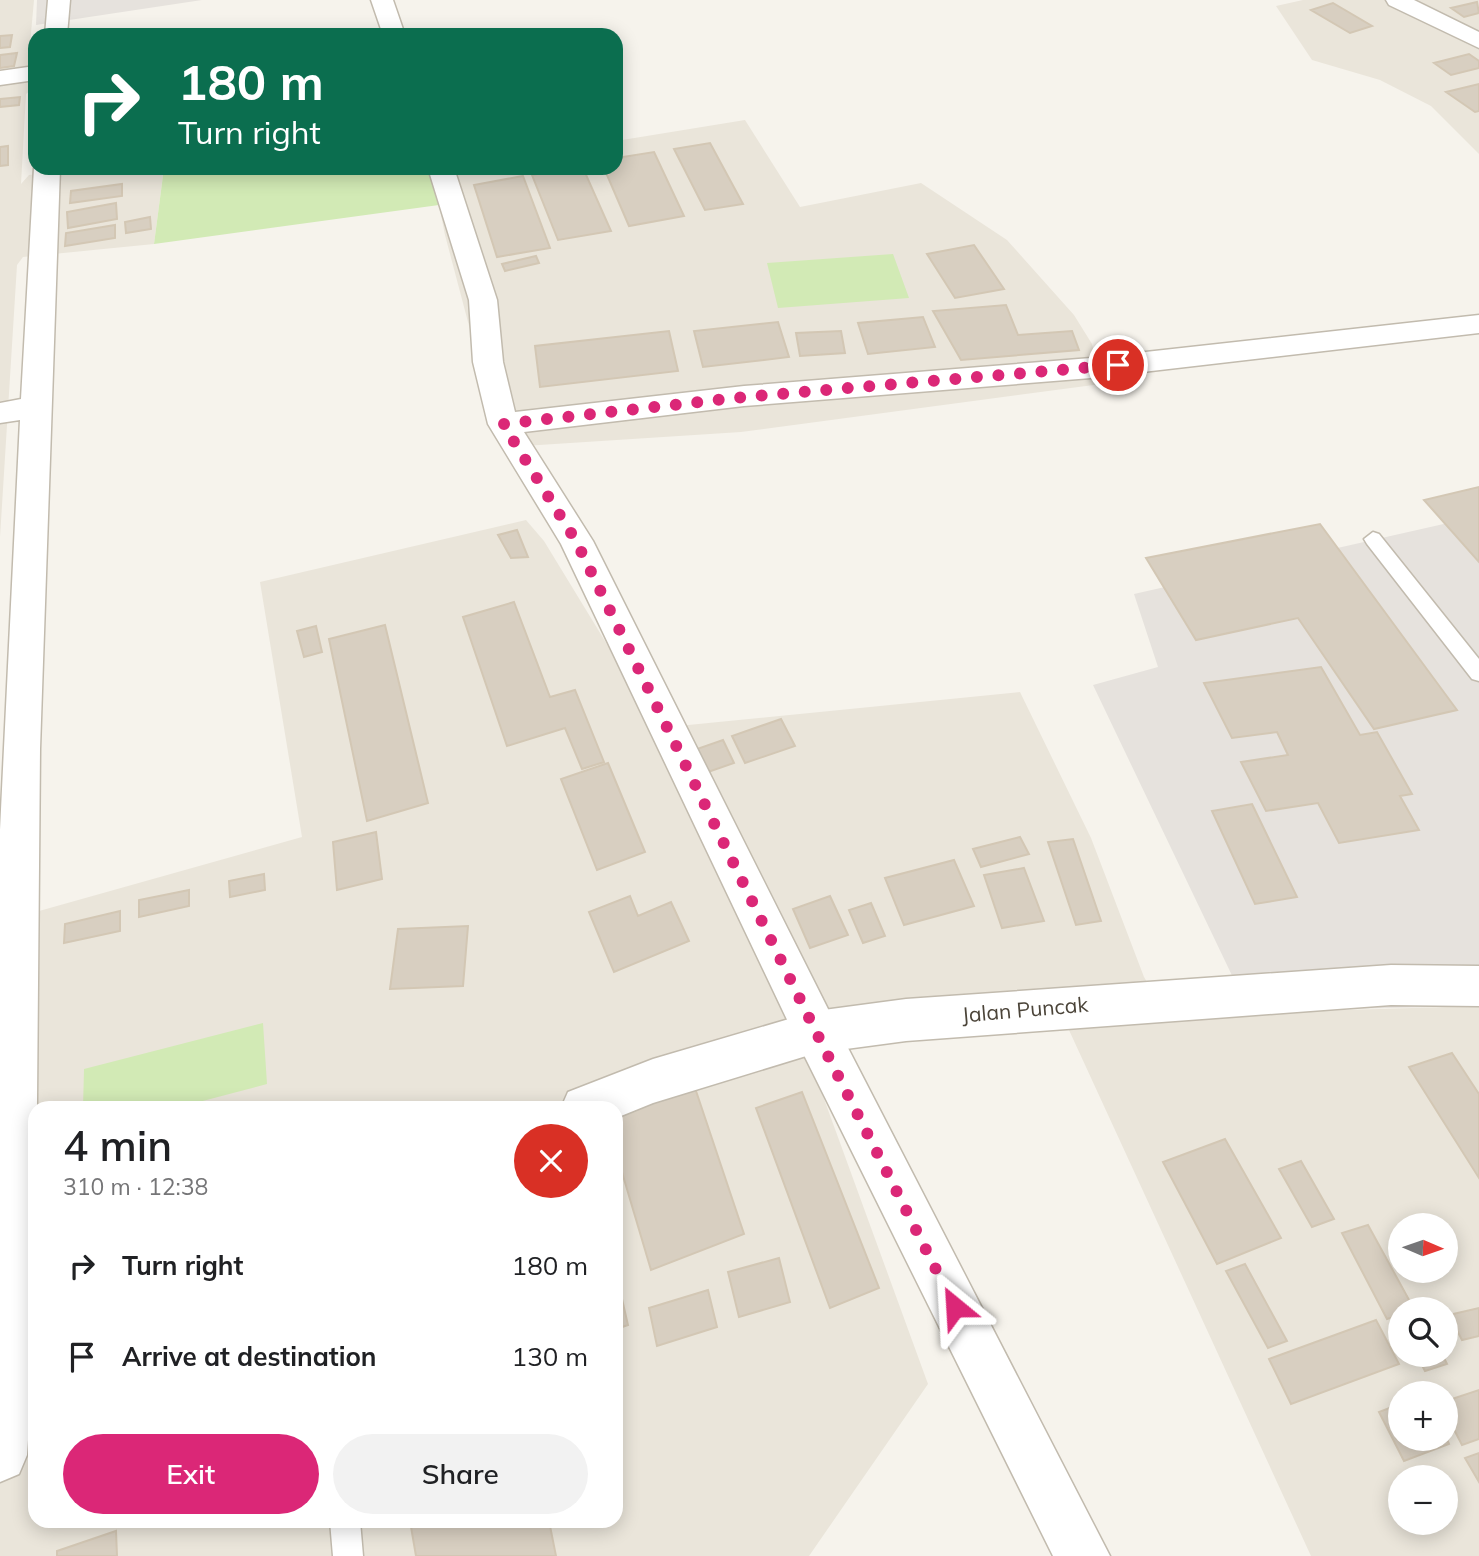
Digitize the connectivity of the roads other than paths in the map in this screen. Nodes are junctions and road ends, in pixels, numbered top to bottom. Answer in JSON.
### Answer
{"nodes":[{"id":1,"x":59,"y":0,"type":"edge"},
{"id":2,"x":382,"y":0,"type":"edge"},
{"id":3,"x":1397,"y":0,"type":"edge"},
{"id":4,"x":57,"y":28,"type":"edge"},
{"id":5,"x":392,"y":28,"type":"edge"},
{"id":6,"x":1479,"y":41,"type":"edge"},
{"id":7,"x":28,"y":74,"type":"edge"},
{"id":8,"x":0,"y":78,"type":"edge"},
{"id":9,"x":47,"y":175,"type":"edge"},
{"id":10,"x":443,"y":175,"type":"edge"},
{"id":11,"x":1479,"y":324,"type":"edge"},
{"id":12,"x":37,"y":407,"type":"junction"},
{"id":13,"x":0,"y":413,"type":"edge"},
{"id":14,"x":503,"y":424,"type":"junction"},
{"id":15,"x":1373,"y":539,"type":"dead end"},
{"id":16,"x":1479,"y":673,"type":"edge"},
{"id":17,"x":1479,"y":986,"type":"edge"},
{"id":18,"x":816,"y":1032,"type":"junction"},
{"id":19,"x":602,"y":1101,"type":"edge"},
{"id":20,"x":16,"y":1292,"type":"edge"},
{"id":21,"x":0,"y":1455,"type":"edge"},
{"id":22,"x":346,"y":1528,"type":"edge"},
{"id":23,"x":348,"y":1556,"type":"edge"},
{"id":24,"x":1082,"y":1556,"type":"edge"}],
"edges":[{"from":1,"to":4,"type":"street"},
{"from":2,"to":5,"type":"street"},
{"from":3,"to":6,"type":"street"},
{"from":7,"to":8,"type":"street"},
{"from":9,"to":12,"type":"street"},
{"from":10,"to":14,"type":"street"},
{"from":11,"to":14,"type":"street"},
{"from":12,"to":13,"type":"street"},
{"from":12,"to":20,"type":"street"},
{"from":14,"to":18,"type":"street"},
{"from":15,"to":16,"type":"lane"},
{"from":17,"to":18,"type":"street","name":"Jalan Puncak"},
{"from":18,"to":19,"type":"street","name":"Jalan Puncak"},
{"from":18,"to":24,"type":"street"},
{"from":20,"to":21,"type":"street"},
{"from":22,"to":23,"type":"lane"}]}
